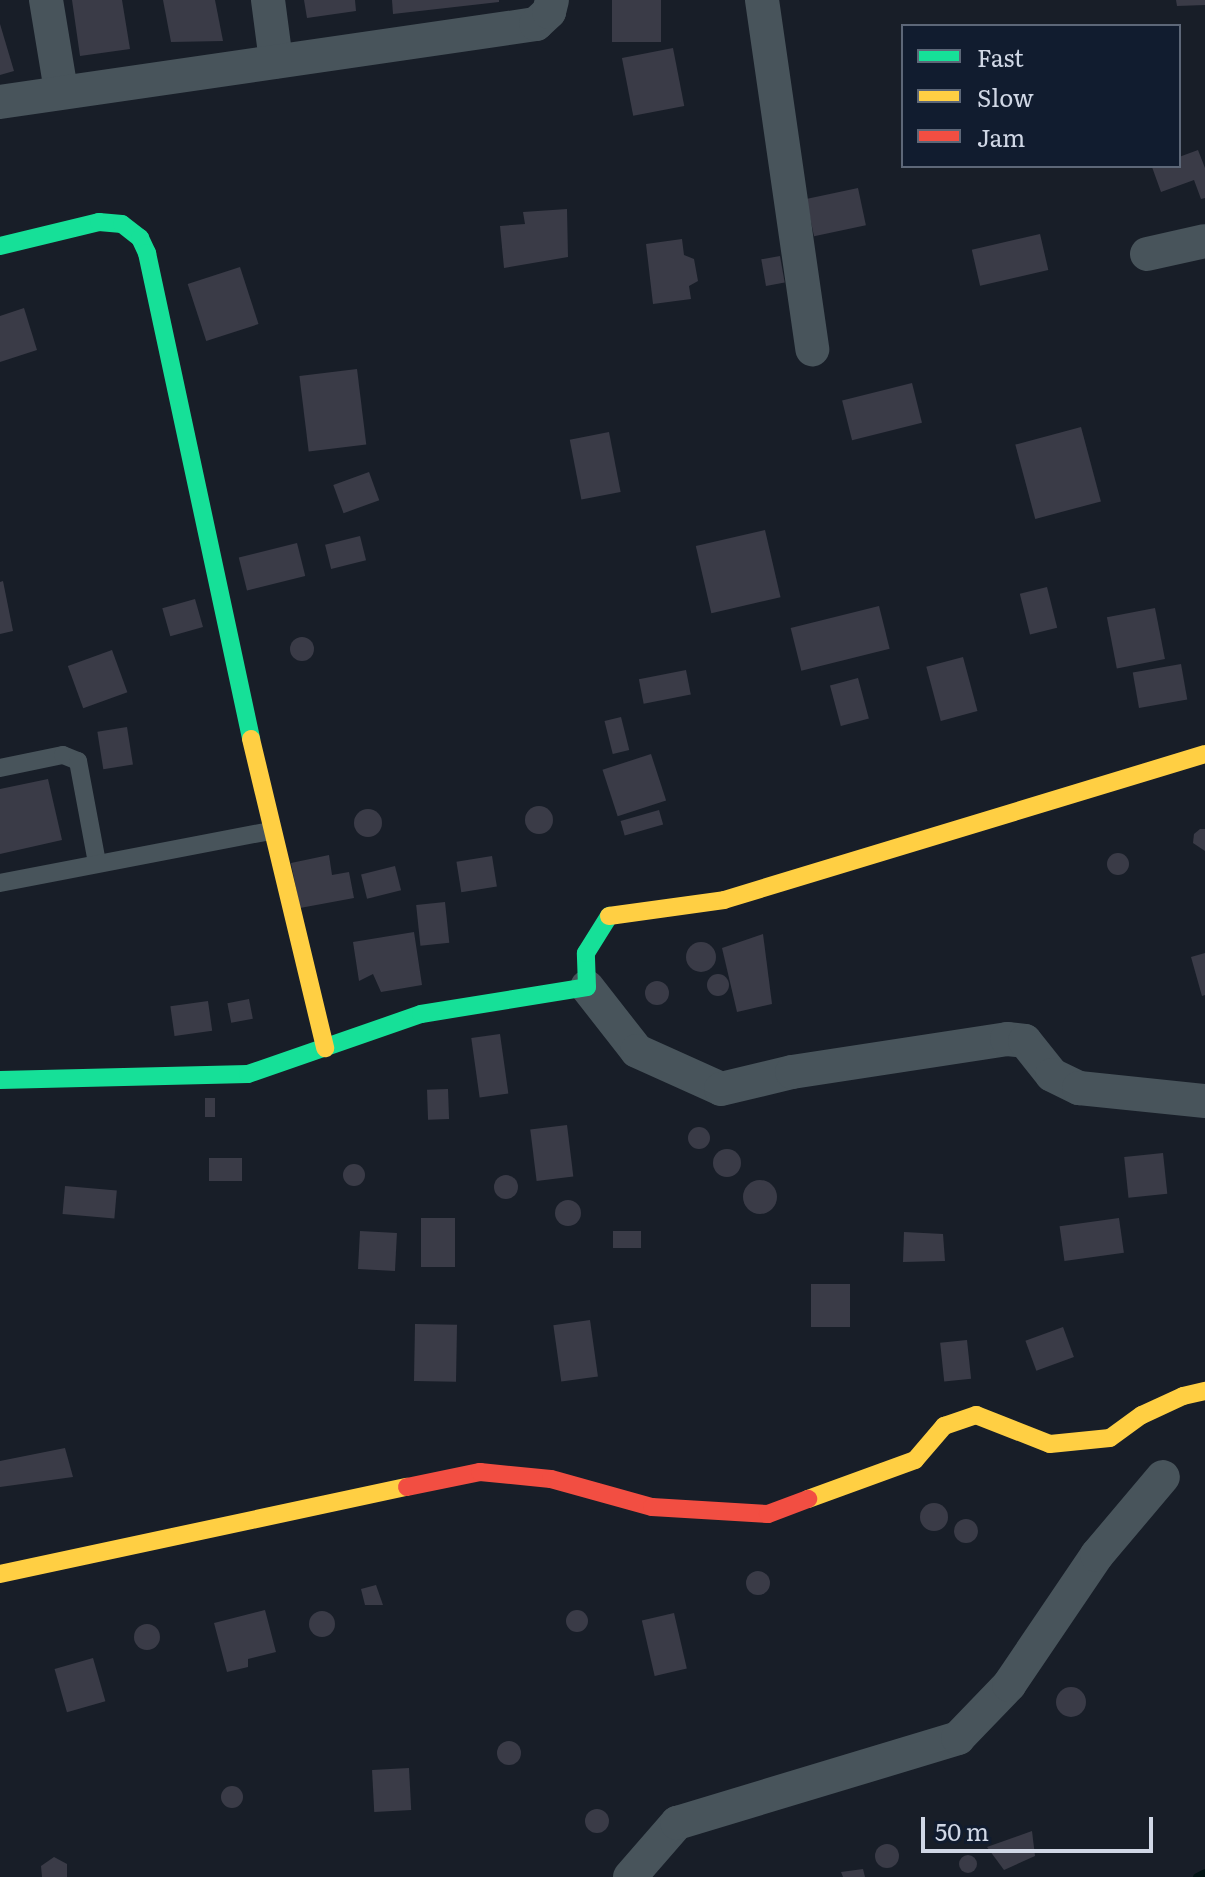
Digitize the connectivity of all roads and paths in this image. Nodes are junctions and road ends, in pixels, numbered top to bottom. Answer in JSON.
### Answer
{"nodes":[{"id":1,"x":46,"y":0,"type":"edge"},
{"id":2,"x":268,"y":0,"type":"edge"},
{"id":3,"x":552,"y":0,"type":"edge"},
{"id":4,"x":762,"y":0,"type":"edge"},
{"id":5,"x":276,"y":61,"type":"junction"},
{"id":6,"x":61,"y":91,"type":"junction"},
{"id":7,"x":0,"y":102,"type":"edge"},
{"id":8,"x":1205,"y":241,"type":"edge"},
{"id":9,"x":0,"y":246,"type":"edge"},
{"id":10,"x":1147,"y":254,"type":"dead end"},
{"id":11,"x":812,"y":349,"type":"dead end"},
{"id":12,"x":1205,"y":754,"type":"edge"},
{"id":13,"x":0,"y":768,"type":"edge"},
{"id":14,"x":271,"y":831,"type":"junction"},
{"id":15,"x":97,"y":863,"type":"junction"},
{"id":16,"x":0,"y":883,"type":"edge"},
{"id":17,"x":587,"y":987,"type":"junction"},
{"id":18,"x":325,"y":1048,"type":"junction"},
{"id":19,"x":0,"y":1080,"type":"edge"},
{"id":20,"x":1205,"y":1101,"type":"edge"},
{"id":21,"x":1205,"y":1391,"type":"edge"},
{"id":22,"x":1163,"y":1477,"type":"dead end"},
{"id":23,"x":0,"y":1574,"type":"edge"},
{"id":24,"x":630,"y":1877,"type":"edge"}],
"edges":[{"from":1,"to":6,"type":"street"},
{"from":2,"to":5,"type":"street"},
{"from":3,"to":5,"type":"street"},
{"from":4,"to":11,"type":"street"},
{"from":5,"to":6,"type":"street"},
{"from":6,"to":7,"type":"street"},
{"from":8,"to":10,"type":"street"},
{"from":9,"to":14,"type":"street"},
{"from":12,"to":17,"type":"street"},
{"from":13,"to":15,"type":"lane"},
{"from":14,"to":15,"type":"lane"},
{"from":14,"to":18,"type":"street"},
{"from":15,"to":16,"type":"lane"},
{"from":17,"to":18,"type":"street"},
{"from":17,"to":20,"type":"street"},
{"from":18,"to":19,"type":"street"},
{"from":21,"to":23,"type":"street"},
{"from":22,"to":24,"type":"street"}]}
